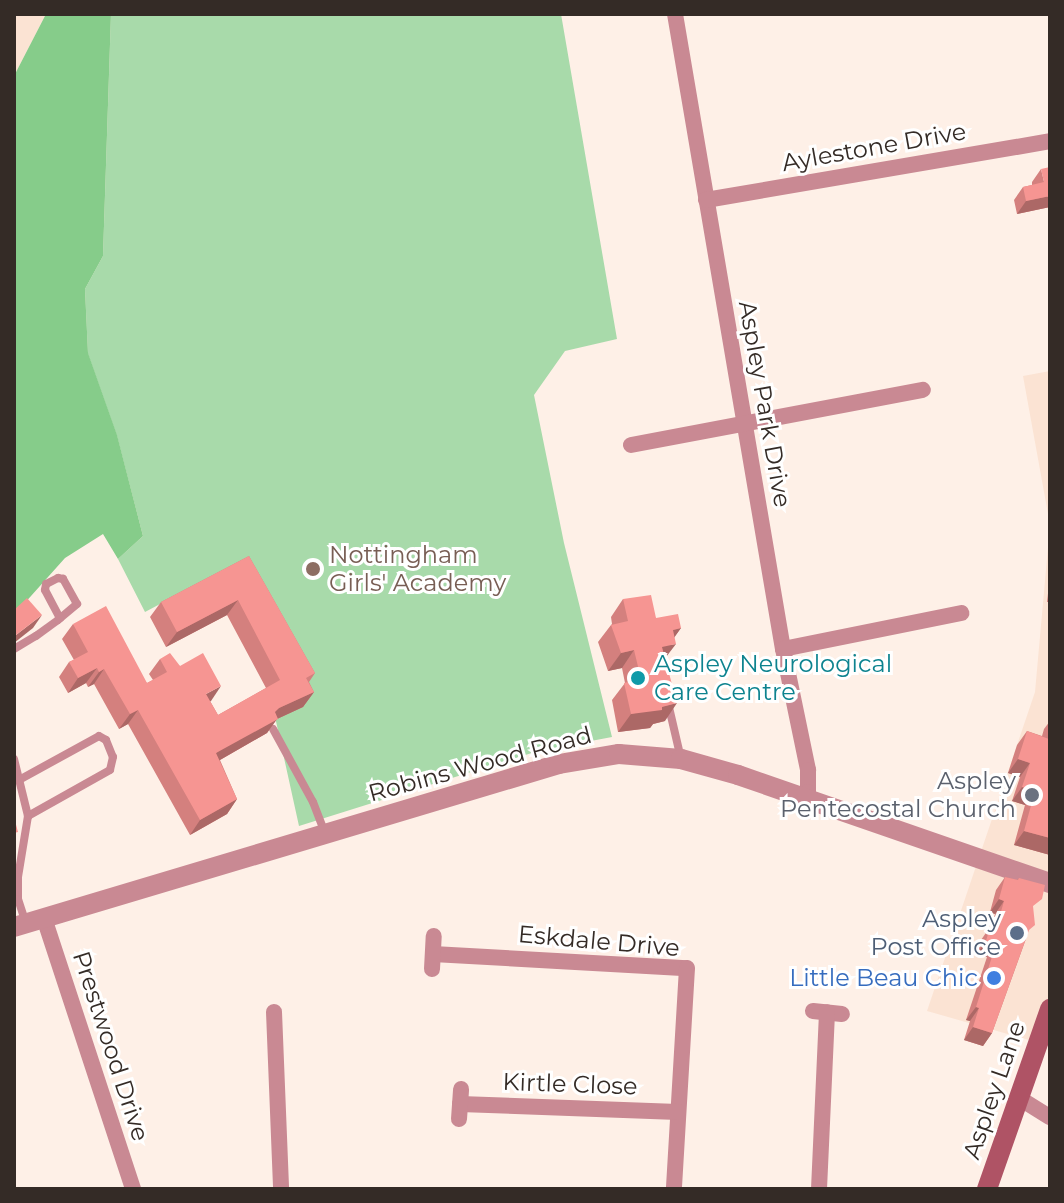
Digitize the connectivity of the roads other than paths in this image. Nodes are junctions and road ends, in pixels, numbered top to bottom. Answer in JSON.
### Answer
{"nodes":[{"id":1,"x":675,"y":14,"type":"edge"},
{"id":2,"x":1050,"y":141,"type":"edge"},
{"id":3,"x":706,"y":200,"type":"junction"},
{"id":4,"x":923,"y":390,"type":"dead end"},
{"id":5,"x":744,"y":423,"type":"junction"},
{"id":6,"x":631,"y":445,"type":"dead end"},
{"id":7,"x":961,"y":613,"type":"dead end"},
{"id":8,"x":60,"y":618,"type":"junction"},
{"id":9,"x":14,"y":649,"type":"edge"},
{"id":10,"x":783,"y":649,"type":"junction"},
{"id":11,"x":665,"y":689,"type":"edge"},
{"id":12,"x":273,"y":729,"type":"edge"},
{"id":13,"x":14,"y":759,"type":"edge"},
{"id":14,"x":681,"y":759,"type":"junction"},
{"id":15,"x":19,"y":780,"type":"junction"},
{"id":16,"x":802,"y":799,"type":"junction"},
{"id":17,"x":28,"y":816,"type":"junction"},
{"id":18,"x":325,"y":834,"type":"junction"},
{"id":19,"x":1050,"y":883,"type":"edge"},
{"id":20,"x":28,"y":923,"type":"edge"},
{"id":21,"x":434,"y":936,"type":"dead end"},
{"id":22,"x":1050,"y":1009,"type":"edge"},
{"id":23,"x":274,"y":1012,"type":"dead end"},
{"id":24,"x":828,"y":1012,"type":"dead end"},
{"id":25,"x":1019,"y":1098,"type":"junction"},
{"id":26,"x":460,"y":1104,"type":"dead end"},
{"id":27,"x":678,"y":1112,"type":"junction"},
{"id":28,"x":1050,"y":1117,"type":"edge"},
{"id":29,"x":133,"y":1189,"type":"edge"},
{"id":30,"x":281,"y":1189,"type":"edge"},
{"id":31,"x":674,"y":1189,"type":"edge"},
{"id":32,"x":819,"y":1189,"type":"edge"},
{"id":33,"x":987,"y":1189,"type":"edge"}],
"edges":[{"from":1,"to":3,"type":"street","name":"Aspley Park Drive"},
{"from":2,"to":3,"type":"street","name":"Aylestone Drive"},
{"from":3,"to":5,"type":"street","name":"Aspley Park Drive"},
{"from":4,"to":5,"type":"street"},
{"from":5,"to":6,"type":"street"},
{"from":5,"to":10,"type":"street","name":"Aspley Park Drive"},
{"from":7,"to":10,"type":"street"},
{"from":8,"to":8,"type":"lane"},
{"from":8,"to":9,"type":"lane"},
{"from":10,"to":16,"type":"street","name":"Aspley Park Drive"},
{"from":11,"to":14,"type":"lane"},
{"from":12,"to":18,"type":"lane"},
{"from":13,"to":15,"type":"lane"},
{"from":14,"to":16,"type":"street","name":"Robins Wood Road"},
{"from":14,"to":18,"type":"street","name":"Robins Wood Road"},
{"from":15,"to":17,"type":"lane"},
{"from":15,"to":17,"type":"lane"},
{"from":16,"to":19,"type":"street","name":"Robins Wood Road"},
{"from":17,"to":20,"type":"lane"},
{"from":18,"to":20,"type":"street","name":"Robins Wood Road"},
{"from":20,"to":29,"type":"street","name":"Prestwood Drive"},
{"from":21,"to":27,"type":"street","name":"Eskdale Drive"},
{"from":22,"to":25,"type":"main road","name":"Aspley Lane"},
{"from":23,"to":30,"type":"street"},
{"from":24,"to":32,"type":"street"},
{"from":25,"to":28,"type":"street"},
{"from":25,"to":33,"type":"main road","name":"Aspley Lane"},
{"from":26,"to":27,"type":"street","name":"Kirtle Close"},
{"from":27,"to":31,"type":"street","name":"Eskdale Drive"}]}
